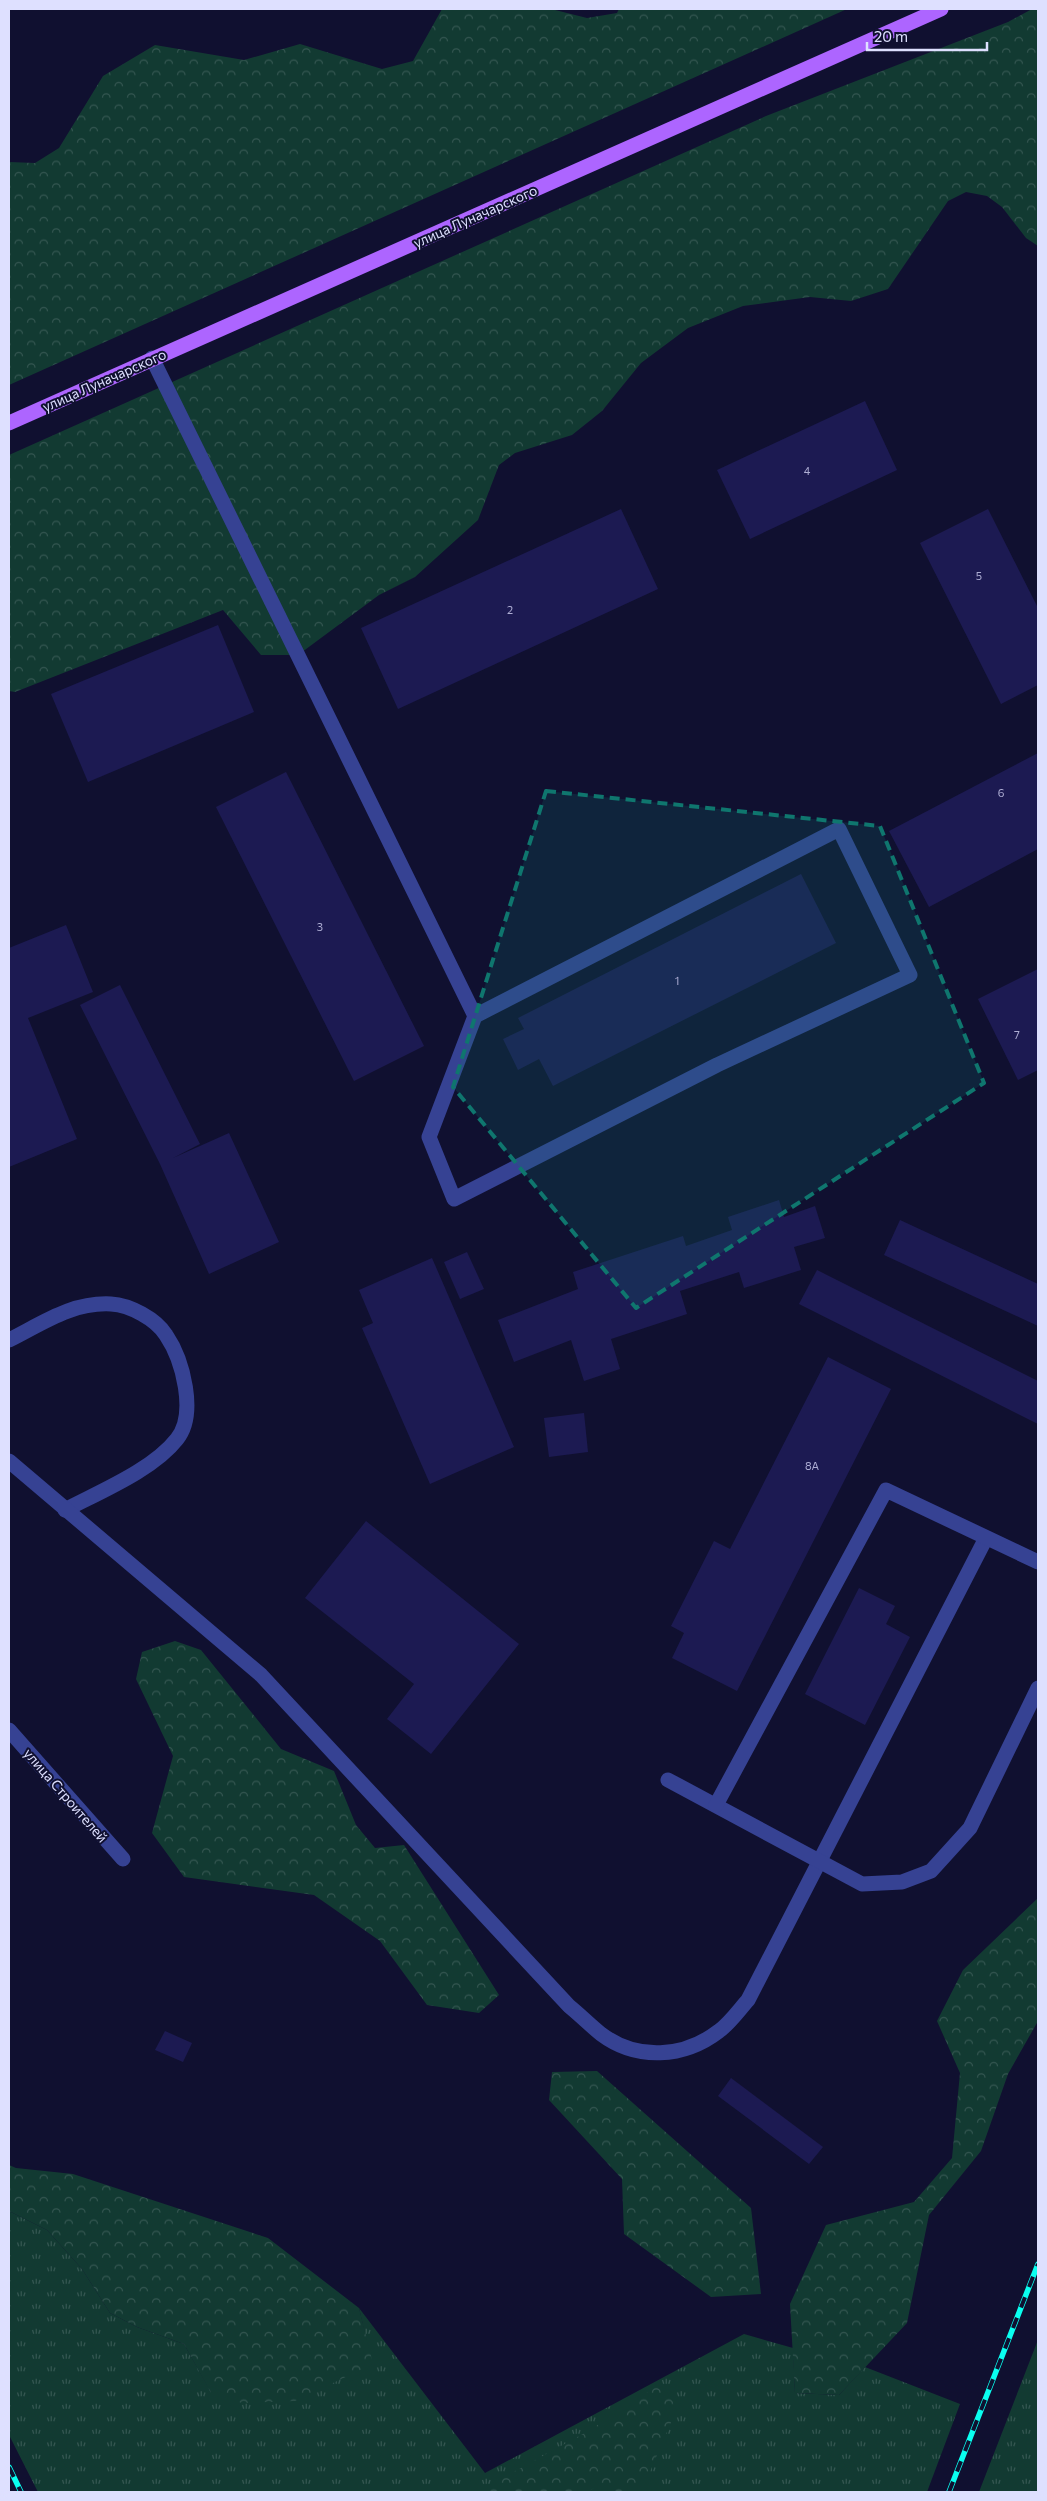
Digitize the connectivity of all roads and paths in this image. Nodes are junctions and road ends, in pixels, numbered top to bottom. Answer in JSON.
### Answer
{"nodes":[{"id":1,"x":941,"y":9,"type":"edge"},
{"id":2,"x":152,"y":358,"type":"junction"},
{"id":3,"x":9,"y":423,"type":"edge"},
{"id":4,"x":475,"y":1016,"type":"junction"},
{"id":5,"x":9,"y":1340,"type":"edge"},
{"id":6,"x":9,"y":1461,"type":"edge"},
{"id":7,"x":65,"y":1510,"type":"junction"},
{"id":8,"x":986,"y":1538,"type":"junction"},
{"id":9,"x":1038,"y":1562,"type":"edge"},
{"id":10,"x":1038,"y":1688,"type":"edge"},
{"id":11,"x":9,"y":1730,"type":"edge"},
{"id":12,"x":668,"y":1780,"type":"dead end"},
{"id":13,"x":716,"y":1805,"type":"junction"},
{"id":14,"x":123,"y":1860,"type":"dead end"},
{"id":15,"x":821,"y":1862,"type":"junction"}],
"edges":[{"from":1,"to":2,"type":"main road","name":"улица Луначарского"},
{"from":2,"to":3,"type":"main road","name":"улица Луначарского"},
{"from":2,"to":4,"type":"street"},
{"from":4,"to":4,"type":"street"},
{"from":5,"to":7,"type":"street"},
{"from":6,"to":7,"type":"street"},
{"from":7,"to":15,"type":"street"},
{"from":8,"to":9,"type":"street"},
{"from":8,"to":13,"type":"street"},
{"from":8,"to":15,"type":"street"},
{"from":10,"to":15,"type":"street"},
{"from":11,"to":14,"type":"street","name":"улица Строителей"},
{"from":12,"to":13,"type":"street"},
{"from":13,"to":15,"type":"street"}]}
